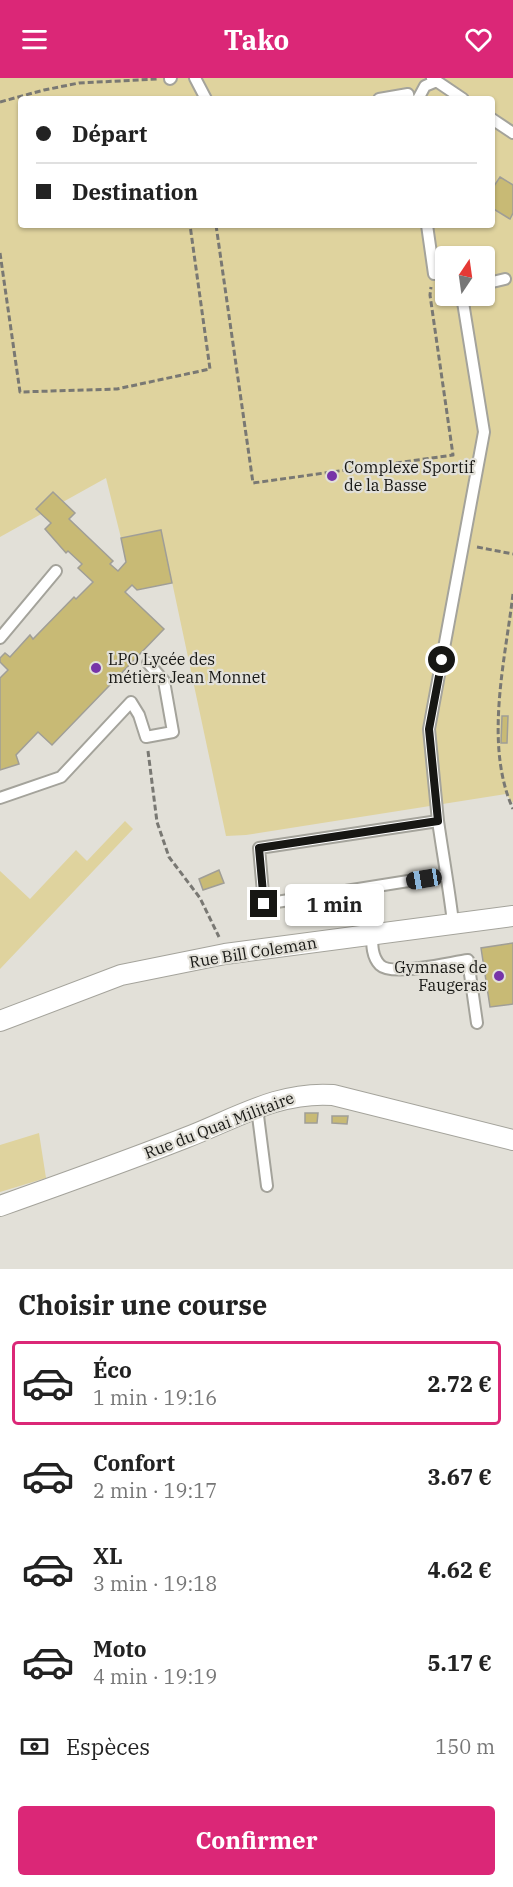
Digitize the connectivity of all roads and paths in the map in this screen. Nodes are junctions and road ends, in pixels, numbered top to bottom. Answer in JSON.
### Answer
{"nodes":[{"id":1,"x":170,"y":78,"type":"edge"},
{"id":2,"x":195,"y":78,"type":"edge"},
{"id":3,"x":435,"y":80,"type":"edge"},
{"id":4,"x":22,"y":96,"type":"edge"},
{"id":5,"x":204,"y":96,"type":"edge"},
{"id":6,"x":420,"y":96,"type":"edge"},
{"id":7,"x":459,"y":96,"type":"edge"},
{"id":8,"x":18,"y":97,"type":"edge"},
{"id":9,"x":0,"y":102,"type":"edge"},
{"id":10,"x":495,"y":120,"type":"edge"},
{"id":11,"x":513,"y":133,"type":"edge"},
{"id":12,"x":190,"y":228,"type":"edge"},
{"id":13,"x":216,"y":228,"type":"edge"},
{"id":14,"x":427,"y":228,"type":"edge"},
{"id":15,"x":0,"y":253,"type":"edge"},
{"id":16,"x":434,"y":274,"type":"joint"},
{"id":17,"x":505,"y":279,"type":"dead end"},
{"id":18,"x":495,"y":281,"type":"edge"},
{"id":19,"x":464,"y":306,"type":"edge"},
{"id":20,"x":463,"y":544,"type":"junction"},
{"id":21,"x":513,"y":554,"type":"edge"},
{"id":22,"x":56,"y":571,"type":"dead end"},
{"id":23,"x":513,"y":594,"type":"edge"},
{"id":24,"x":0,"y":638,"type":"edge"},
{"id":25,"x":148,"y":663,"type":"dead end"},
{"id":26,"x":146,"y":737,"type":"junction"},
{"id":27,"x":0,"y":798,"type":"edge"},
{"id":28,"x":513,"y":809,"type":"edge"},
{"id":29,"x":438,"y":821,"type":"junction"},
{"id":30,"x":446,"y":875,"type":"junction"},
{"id":31,"x":513,"y":916,"type":"edge"},
{"id":32,"x":453,"y":922,"type":"junction"},
{"id":33,"x":372,"y":934,"type":"junction"},
{"id":34,"x":225,"y":954,"type":"junction"},
{"id":35,"x":0,"y":1021,"type":"edge"},
{"id":36,"x":477,"y":1023,"type":"dead end"},
{"id":37,"x":257,"y":1108,"type":"junction"},
{"id":38,"x":513,"y":1140,"type":"edge"},
{"id":39,"x":267,"y":1186,"type":"dead end"},
{"id":40,"x":0,"y":1206,"type":"edge"}],
"edges":[{"from":1,"to":4,"type":"path"},
{"from":2,"to":5,"type":"lane"},
{"from":3,"to":6,"type":"lane"},
{"from":3,"to":7,"type":"lane"},
{"from":8,"to":9,"type":"path"},
{"from":10,"to":11,"type":"lane"},
{"from":12,"to":15,"type":"path"},
{"from":13,"to":16,"type":"path"},
{"from":14,"to":16,"type":"lane"},
{"from":17,"to":18,"type":"lane"},
{"from":19,"to":20,"type":"lane"},
{"from":20,"to":21,"type":"path"},
{"from":20,"to":29,"type":"lane"},
{"from":22,"to":24,"type":"lane"},
{"from":23,"to":28,"type":"path"},
{"from":25,"to":26,"type":"lane"},
{"from":26,"to":27,"type":"lane"},
{"from":26,"to":34,"type":"path"},
{"from":29,"to":30,"type":"lane"},
{"from":29,"to":30,"type":"lane"},
{"from":30,"to":32,"type":"lane"},
{"from":31,"to":32,"type":"street","name":"Rue Bill Coleman"},
{"from":32,"to":33,"type":"street","name":"Rue Bill Coleman"},
{"from":33,"to":34,"type":"street","name":"Rue Bill Coleman"},
{"from":33,"to":36,"type":"lane"},
{"from":34,"to":35,"type":"street","name":"Rue Bill Coleman"},
{"from":37,"to":38,"type":"street","name":"Rue du Quai Militaire"},
{"from":37,"to":39,"type":"lane"},
{"from":37,"to":40,"type":"street","name":"Rue du Quai Militaire"}]}
